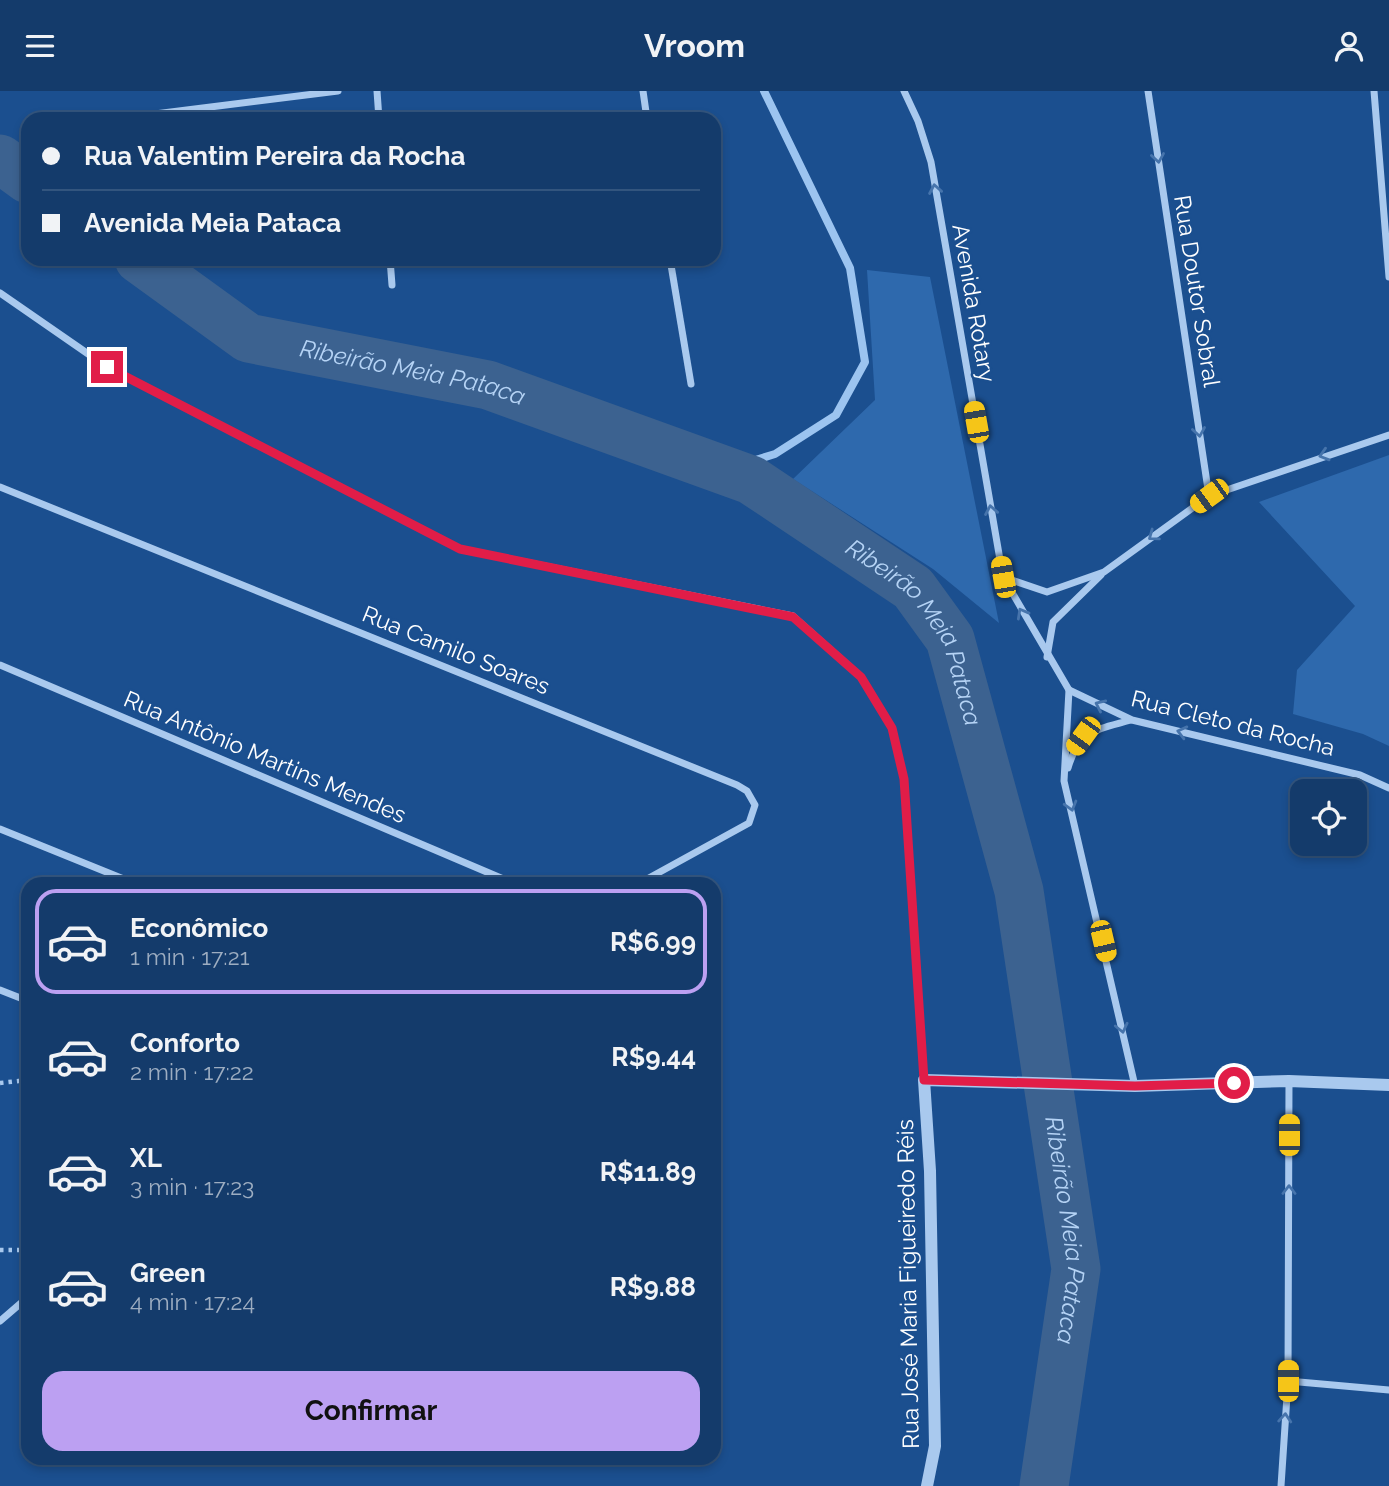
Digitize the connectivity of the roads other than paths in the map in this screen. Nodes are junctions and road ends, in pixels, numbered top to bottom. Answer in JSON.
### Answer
{"nodes":[{"id":1,"x":338,"y":91,"type":"edge"},
{"id":2,"x":377,"y":91,"type":"edge"},
{"id":3,"x":643,"y":91,"type":"edge"},
{"id":4,"x":904,"y":91,"type":"edge"},
{"id":5,"x":1148,"y":91,"type":"edge"},
{"id":6,"x":1374,"y":91,"type":"edge"},
{"id":7,"x":172,"y":112,"type":"edge"},
{"id":8,"x":378,"y":112,"type":"edge"},
{"id":9,"x":646,"y":112,"type":"edge"},
{"id":10,"x":391,"y":266,"type":"edge"},
{"id":11,"x":671,"y":266,"type":"edge"},
{"id":12,"x":1389,"y":277,"type":"edge"},
{"id":13,"x":393,"y":285,"type":"dead end"},
{"id":14,"x":0,"y":293,"type":"edge"},
{"id":15,"x":691,"y":384,"type":"dead end"},
{"id":16,"x":1389,"y":435,"type":"edge"},
{"id":17,"x":0,"y":487,"type":"edge"},
{"id":18,"x":1209,"y":496,"type":"junction"},
{"id":19,"x":1104,"y":572,"type":"junction"},
{"id":20,"x":1003,"y":577,"type":"junction"},
{"id":21,"x":1047,"y":657,"type":"junction"},
{"id":22,"x":0,"y":665,"type":"edge"},
{"id":23,"x":1069,"y":690,"type":"junction"},
{"id":24,"x":1132,"y":720,"type":"junction"},
{"id":25,"x":1064,"y":781,"type":"junction"},
{"id":26,"x":1389,"y":788,"type":"edge"},
{"id":27,"x":0,"y":829,"type":"edge"},
{"id":28,"x":119,"y":877,"type":"edge"},
{"id":29,"x":499,"y":877,"type":"edge"},
{"id":30,"x":651,"y":877,"type":"edge"},
{"id":31,"x":0,"y":990,"type":"edge"},
{"id":32,"x":21,"y":998,"type":"edge"},
{"id":33,"x":924,"y":1080,"type":"junction"},
{"id":34,"x":1289,"y":1081,"type":"junction"},
{"id":35,"x":1389,"y":1085,"type":"edge"},
{"id":36,"x":1135,"y":1086,"type":"junction"},
{"id":37,"x":21,"y":1303,"type":"edge"},
{"id":38,"x":0,"y":1321,"type":"edge"},
{"id":39,"x":1288,"y":1381,"type":"junction"},
{"id":40,"x":1389,"y":1390,"type":"edge"},
{"id":41,"x":927,"y":1486,"type":"edge"},
{"id":42,"x":1281,"y":1486,"type":"edge"}],
"edges":[{"from":1,"to":7,"type":"street"},
{"from":2,"to":8,"type":"street"},
{"from":3,"to":9,"type":"street"},
{"from":20,"to":4,"type":"street","name":"Avenida Rotary","one_way":true},
{"from":5,"to":18,"type":"street","name":"Rua Doutor Sobral","one_way":true},
{"from":6,"to":12,"type":"street"},
{"from":10,"to":13,"type":"street"},
{"from":11,"to":15,"type":"street"},
{"from":14,"to":33,"type":"street"},
{"from":16,"to":18,"type":"street","one_way":true},
{"from":17,"to":30,"type":"street","name":"Rua Camilo Soares"},
{"from":18,"to":19,"type":"street","one_way":true},
{"from":19,"to":20,"type":"street"},
{"from":19,"to":21,"type":"street"},
{"from":21,"to":20,"type":"street","name":"Avenida Rotary","one_way":true},
{"from":21,"to":23,"type":"street","name":"Avenida Rotary"},
{"from":22,"to":29,"type":"street","name":"Rua Antônio Martins Mendes"},
{"from":24,"to":23,"type":"street","name":"Rua Cleto da Rocha","one_way":true},
{"from":23,"to":25,"type":"street"},
{"from":24,"to":25,"type":"street"},
{"from":26,"to":24,"type":"street","name":"Rua Cleto da Rocha","one_way":true},
{"from":25,"to":36,"type":"street","one_way":true},
{"from":27,"to":28,"type":"street"},
{"from":31,"to":32,"type":"street"},
{"from":33,"to":36,"type":"street"},
{"from":33,"to":41,"type":"street","name":"Rua José Maria Figueiredo Réis"},
{"from":34,"to":35,"type":"street"},
{"from":34,"to":36,"type":"street"},
{"from":39,"to":34,"type":"street","one_way":true},
{"from":37,"to":38,"type":"street"},
{"from":39,"to":40,"type":"street"},
{"from":42,"to":39,"type":"street","one_way":true}]}
